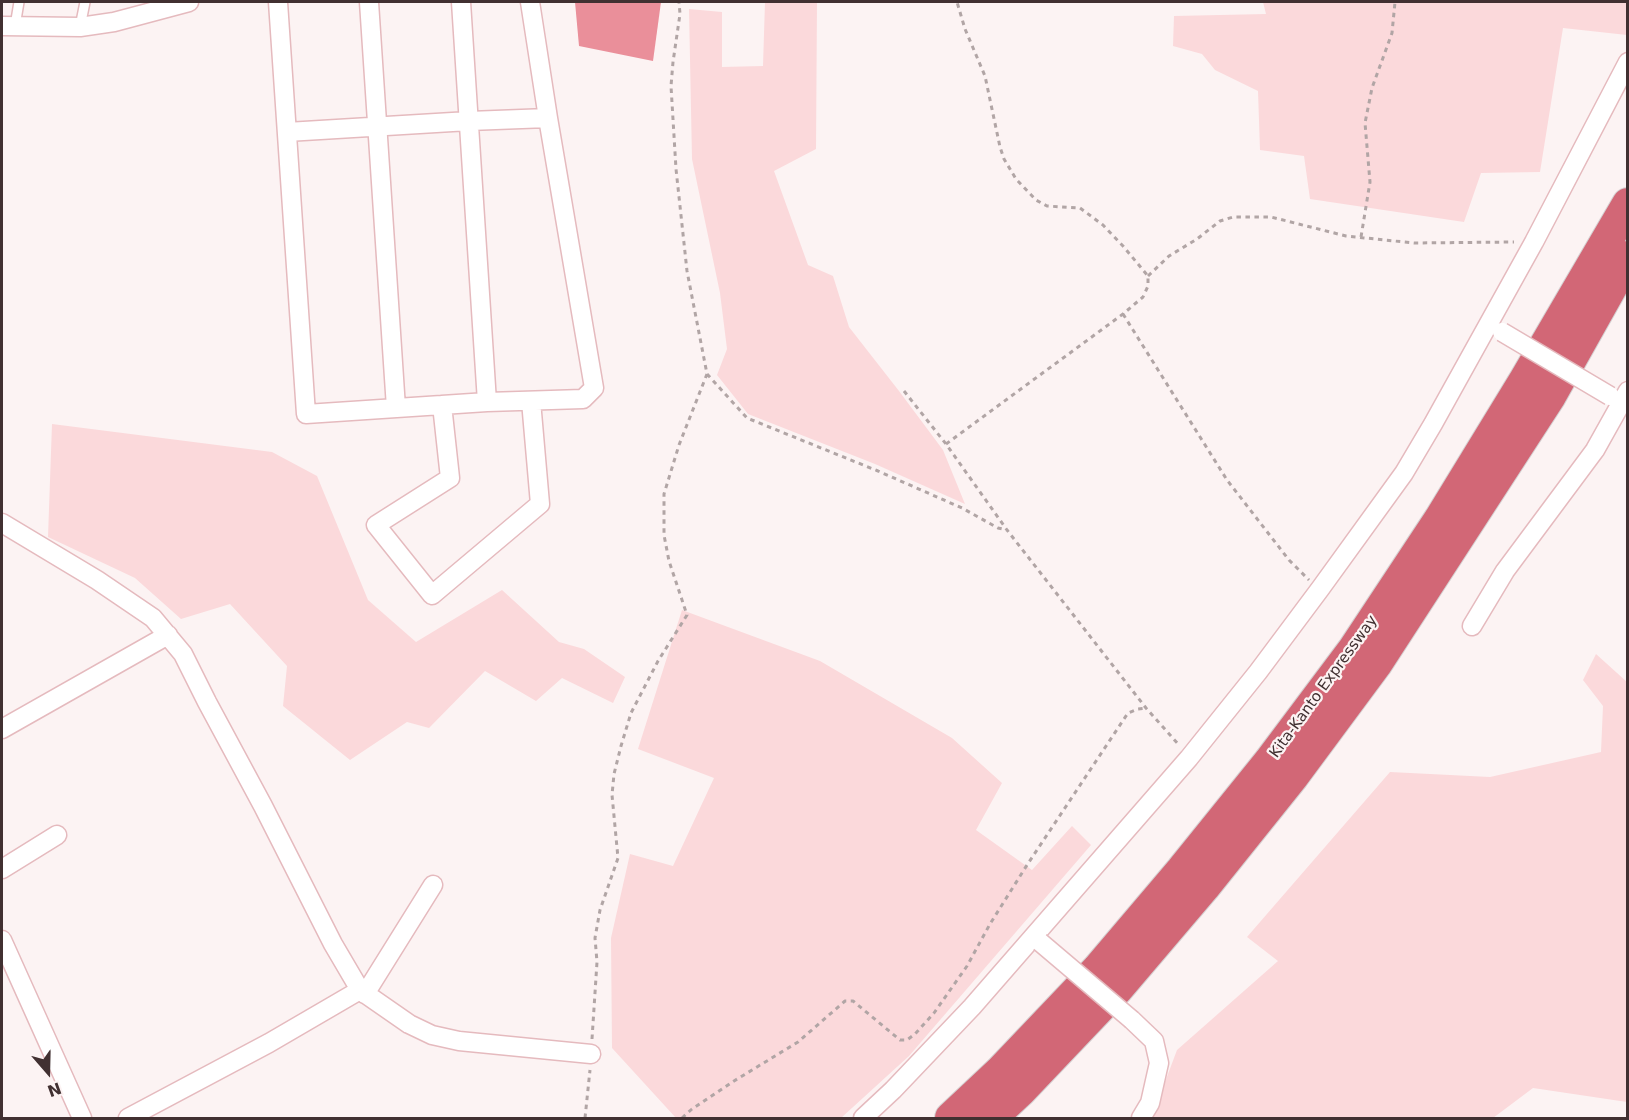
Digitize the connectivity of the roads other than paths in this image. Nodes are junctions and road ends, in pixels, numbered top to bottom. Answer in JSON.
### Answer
{"nodes":[{"id":1,"x":19,"y":2,"type":"edge"},
{"id":2,"x":85,"y":2,"type":"edge"},
{"id":3,"x":189,"y":2,"type":"edge"},
{"id":4,"x":278,"y":2,"type":"edge"},
{"id":5,"x":369,"y":2,"type":"edge"},
{"id":6,"x":461,"y":2,"type":"edge"},
{"id":7,"x":530,"y":2,"type":"edge"},
{"id":8,"x":8,"y":26,"type":"edge"},
{"id":9,"x":80,"y":27,"type":"junction"},
{"id":10,"x":1628,"y":63,"type":"edge"},
{"id":11,"x":548,"y":118,"type":"junction"},
{"id":12,"x":469,"y":121,"type":"junction"},
{"id":13,"x":377,"y":127,"type":"junction"},
{"id":14,"x":287,"y":132,"type":"junction"},
{"id":15,"x":1628,"y":204,"type":"edge"},
{"id":16,"x":1628,"y":257,"type":"edge"},
{"id":17,"x":1495,"y":328,"type":"junction"},
{"id":18,"x":1622,"y":398,"type":"edge"},
{"id":19,"x":531,"y":401,"type":"junction"},
{"id":20,"x":487,"y":402,"type":"junction"},
{"id":21,"x":442,"y":405,"type":"junction"},
{"id":22,"x":396,"y":408,"type":"junction"},
{"id":23,"x":2,"y":523,"type":"edge"},
{"id":24,"x":1472,"y":626,"type":"dead end"},
{"id":25,"x":168,"y":634,"type":"junction"},
{"id":26,"x":2,"y":729,"type":"edge"},
{"id":27,"x":57,"y":836,"type":"dead end"},
{"id":28,"x":2,"y":869,"type":"edge"},
{"id":29,"x":433,"y":885,"type":"dead end"},
{"id":30,"x":1036,"y":939,"type":"junction"},
{"id":31,"x":2,"y":940,"type":"edge"},
{"id":32,"x":363,"y":992,"type":"junction"},
{"id":33,"x":591,"y":1054,"type":"road end"},
{"id":34,"x":82,"y":1119,"type":"edge"},
{"id":35,"x":128,"y":1119,"type":"edge"},
{"id":36,"x":863,"y":1119,"type":"edge"},
{"id":37,"x":951,"y":1119,"type":"edge"},
{"id":38,"x":991,"y":1119,"type":"edge"},
{"id":39,"x":1141,"y":1119,"type":"edge"}],
"edges":[{"from":1,"to":8,"type":"lane"},
{"from":2,"to":9,"type":"lane"},
{"from":3,"to":9,"type":"street"},
{"from":4,"to":14,"type":"street"},
{"from":5,"to":13,"type":"street"},
{"from":6,"to":12,"type":"street"},
{"from":7,"to":11,"type":"street"},
{"from":8,"to":9,"type":"street"},
{"from":10,"to":17,"type":"street"},
{"from":11,"to":12,"type":"street"},
{"from":11,"to":19,"type":"street"},
{"from":12,"to":13,"type":"street"},
{"from":12,"to":20,"type":"street"},
{"from":13,"to":14,"type":"street"},
{"from":13,"to":22,"type":"street"},
{"from":14,"to":22,"type":"street"},
{"from":15,"to":37,"type":"highway","name":"Kita-Kanto Expressway"},
{"from":16,"to":38,"type":"highway","name":"Kita-Kanto Expressway"},
{"from":17,"to":18,"type":"street","bridge":true},
{"from":17,"to":30,"type":"street"},
{"from":18,"to":24,"type":"street"},
{"from":19,"to":20,"type":"street"},
{"from":19,"to":21,"type":"street"},
{"from":20,"to":21,"type":"street"},
{"from":21,"to":22,"type":"street"},
{"from":23,"to":25,"type":"street"},
{"from":25,"to":26,"type":"street"},
{"from":25,"to":32,"type":"street"},
{"from":27,"to":28,"type":"street"},
{"from":29,"to":32,"type":"street"},
{"from":30,"to":36,"type":"street"},
{"from":30,"to":39,"type":"street","bridge":true},
{"from":31,"to":34,"type":"street"},
{"from":32,"to":33,"type":"street"},
{"from":32,"to":35,"type":"street"}]}
